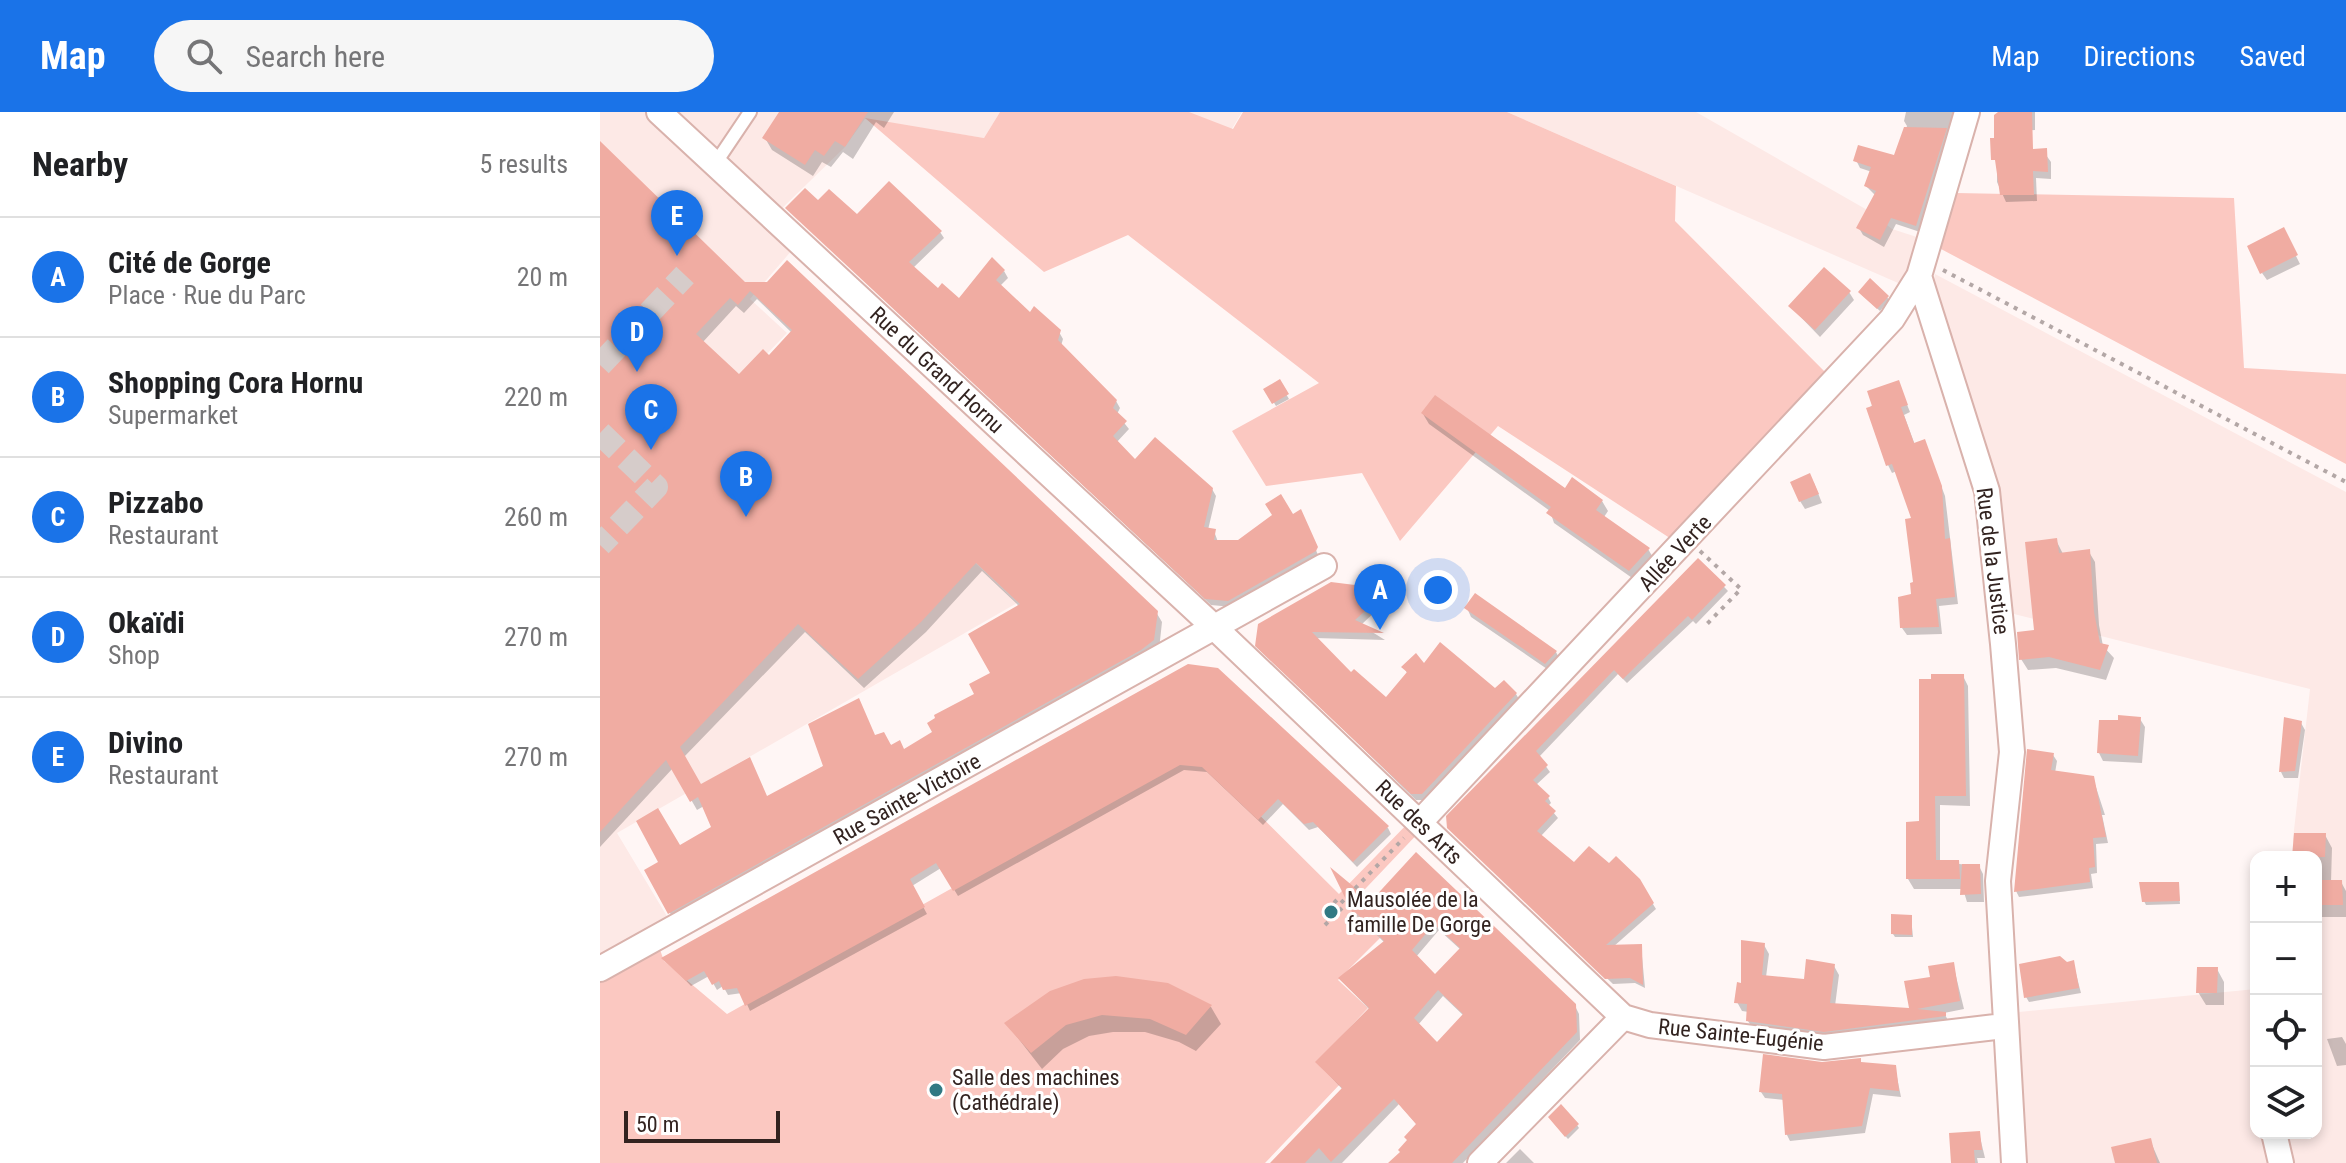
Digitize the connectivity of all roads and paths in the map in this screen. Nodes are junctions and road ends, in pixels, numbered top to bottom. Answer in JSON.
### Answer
{"nodes":[{"id":1,"x":659,"y":112,"type":"edge"},
{"id":2,"x":750,"y":112,"type":"edge"},
{"id":3,"x":1967,"y":112,"type":"edge"},
{"id":4,"x":715,"y":164,"type":"junction"},
{"id":5,"x":1922,"y":268,"type":"junction"},
{"id":6,"x":2346,"y":482,"type":"edge"},
{"id":7,"x":1688,"y":540,"type":"junction"},
{"id":8,"x":1324,"y":566,"type":"dead end"},
{"id":9,"x":1706,"y":625,"type":"dead end"},
{"id":10,"x":1215,"y":628,"type":"junction"},
{"id":11,"x":1420,"y":822,"type":"junction"},
{"id":12,"x":1334,"y":900,"type":"dead end"},
{"id":13,"x":1339,"y":905,"type":"junction"},
{"id":14,"x":1325,"y":925,"type":"dead end"},
{"id":15,"x":600,"y":969,"type":"edge"},
{"id":16,"x":1623,"y":1017,"type":"junction"},
{"id":17,"x":2004,"y":1026,"type":"junction"},
{"id":18,"x":2275,"y":1139,"type":"edge"},
{"id":19,"x":1480,"y":1163,"type":"edge"},
{"id":20,"x":2014,"y":1163,"type":"edge"},
{"id":21,"x":2281,"y":1163,"type":"edge"}],
"edges":[{"from":1,"to":4,"type":"street","name":"Rue du Grand Hornu"},
{"from":2,"to":4,"type":"lane"},
{"from":3,"to":5,"type":"street"},
{"from":4,"to":10,"type":"street","name":"Rue du Grand Hornu"},
{"from":5,"to":6,"type":"path"},
{"from":5,"to":7,"type":"street","name":"Allée Verte"},
{"from":5,"to":17,"type":"street","name":"Rue de la Justice"},
{"from":7,"to":9,"type":"path"},
{"from":7,"to":11,"type":"street","name":"Allée Verte"},
{"from":8,"to":10,"type":"street","name":"Rue Sainte-Victoire"},
{"from":10,"to":11,"type":"street","name":"Rue des Arts"},
{"from":10,"to":15,"type":"street","name":"Rue Sainte-Victoire"},
{"from":11,"to":13,"type":"path"},
{"from":11,"to":16,"type":"street","name":"Rue des Arts"},
{"from":12,"to":13,"type":"path"},
{"from":13,"to":14,"type":"path"},
{"from":16,"to":17,"type":"street","name":"Rue Sainte-Eugénie"},
{"from":16,"to":19,"type":"street"},
{"from":17,"to":20,"type":"street","name":"Rue de la Justice"},
{"from":18,"to":21,"type":"street"}]}
